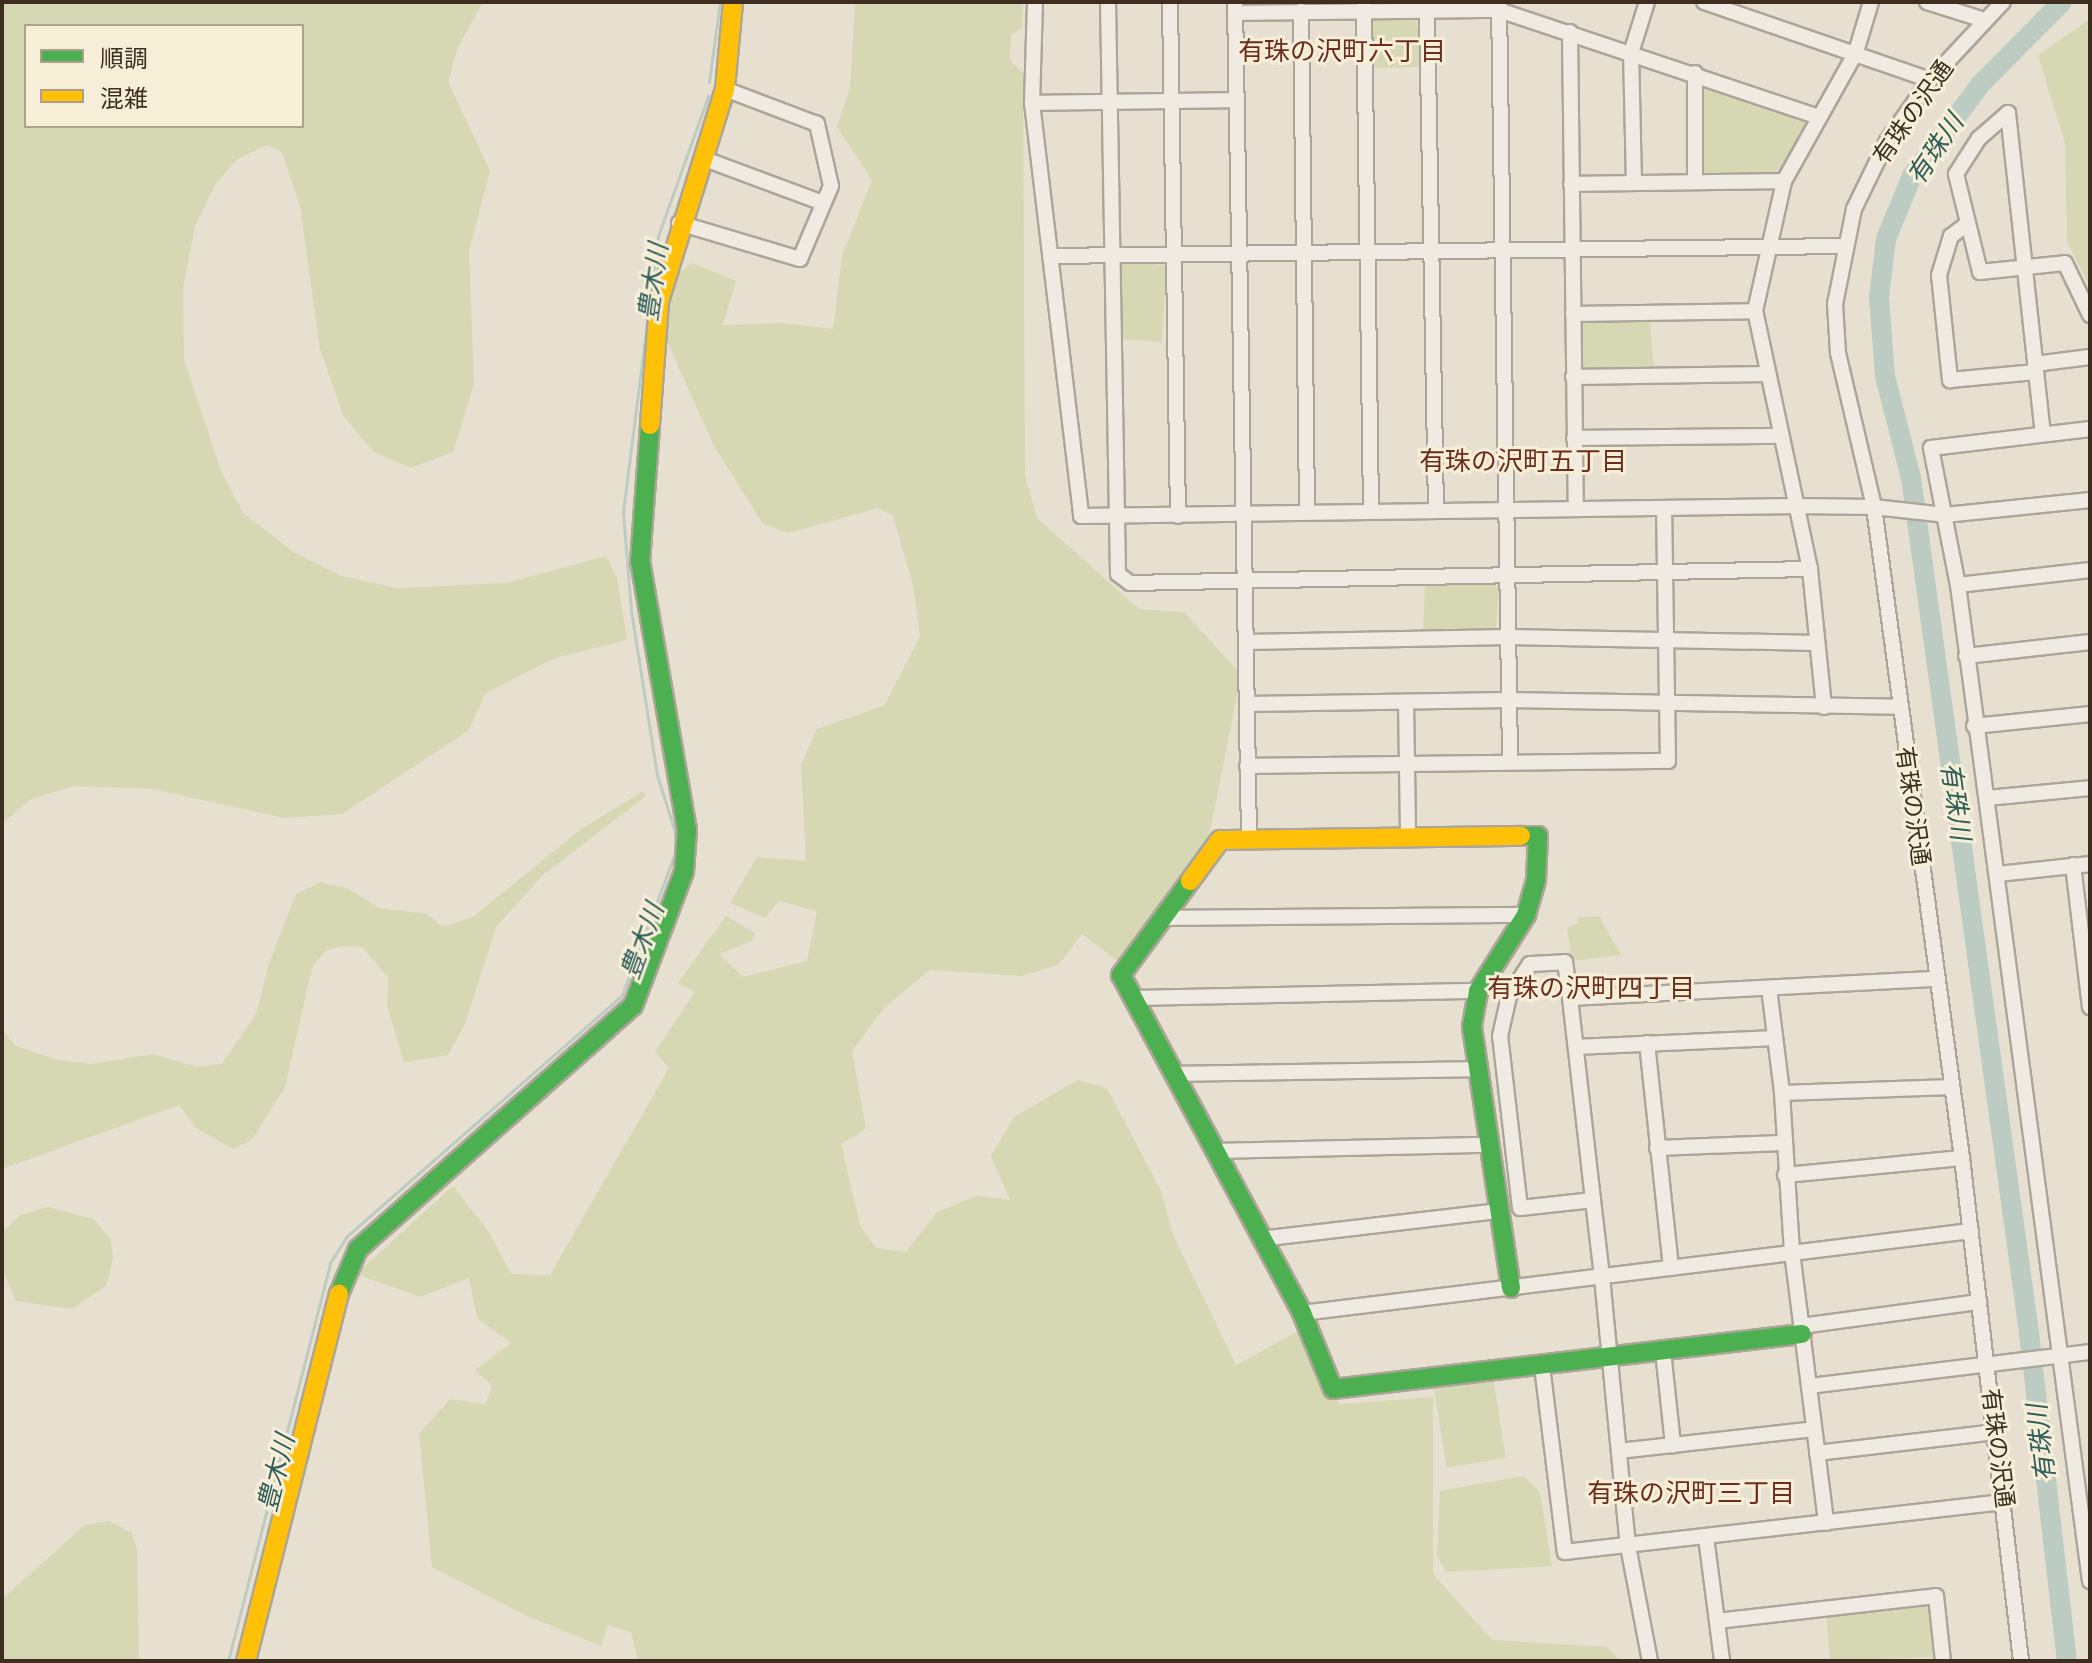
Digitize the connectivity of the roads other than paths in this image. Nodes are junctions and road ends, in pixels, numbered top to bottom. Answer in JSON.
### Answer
{"nodes":[{"id":1,"x":733,"y":2,"type":"edge"},
{"id":2,"x":1035,"y":2,"type":"edge"},
{"id":3,"x":1108,"y":2,"type":"edge"},
{"id":4,"x":1170,"y":2,"type":"edge"},
{"id":5,"x":1647,"y":2,"type":"edge"},
{"id":6,"x":1704,"y":2,"type":"edge"},
{"id":7,"x":1871,"y":2,"type":"edge"},
{"id":8,"x":1927,"y":2,"type":"edge"},
{"id":9,"x":2003,"y":2,"type":"edge"},
{"id":10,"x":1364,"y":6,"type":"edge"},
{"id":11,"x":1499,"y":6,"type":"edge"},
{"id":12,"x":1235,"y":8,"type":"edge"},
{"id":13,"x":1427,"y":10,"type":"junction"},
{"id":14,"x":1301,"y":11,"type":"junction"},
{"id":15,"x":1984,"y":20,"type":"junction"},
{"id":16,"x":1570,"y":32,"type":"junction"},
{"id":17,"x":1856,"y":52,"type":"junction"},
{"id":18,"x":1631,"y":53,"type":"junction"},
{"id":19,"x":1695,"y":73,"type":"junction"},
{"id":20,"x":1930,"y":80,"type":"junction"},
{"id":21,"x":725,"y":89,"type":"junction"},
{"id":22,"x":1237,"y":100,"type":"junction"},
{"id":23,"x":1172,"y":101,"type":"junction"},
{"id":24,"x":1110,"y":102,"type":"junction"},
{"id":25,"x":1032,"y":103,"type":"junction"},
{"id":26,"x":1819,"y":117,"type":"junction"},
{"id":27,"x":702,"y":158,"type":"junction"},
{"id":28,"x":1784,"y":181,"type":"junction"},
{"id":29,"x":1695,"y":182,"type":"junction"},
{"id":30,"x":1634,"y":183,"type":"junction"},
{"id":31,"x":1571,"y":184,"type":"junction"},
{"id":32,"x":823,"y":203,"type":"junction"},
{"id":33,"x":679,"y":223,"type":"junction"},
{"id":34,"x":1967,"y":224,"type":"junction"},
{"id":35,"x":1770,"y":246,"type":"junction"},
{"id":36,"x":1843,"y":246,"type":"junction"},
{"id":37,"x":1572,"y":249,"type":"junction"},
{"id":38,"x":1502,"y":250,"type":"junction"},
{"id":39,"x":1368,"y":252,"type":"junction"},
{"id":40,"x":1431,"y":252,"type":"junction"},
{"id":41,"x":1304,"y":254,"type":"junction"},
{"id":42,"x":1239,"y":255,"type":"junction"},
{"id":43,"x":1050,"y":256,"type":"junction"},
{"id":44,"x":1112,"y":256,"type":"junction"},
{"id":45,"x":1174,"y":256,"type":"junction"},
{"id":46,"x":2025,"y":266,"type":"junction"},
{"id":47,"x":1755,"y":311,"type":"junction"},
{"id":48,"x":1573,"y":314,"type":"junction"},
{"id":49,"x":2090,"y":315,"type":"edge"},
{"id":50,"x":2090,"y":357,"type":"edge"},
{"id":51,"x":2035,"y":368,"type":"junction"},
{"id":52,"x":1767,"y":374,"type":"junction"},
{"id":53,"x":1573,"y":377,"type":"junction"},
{"id":54,"x":2090,"y":429,"type":"edge"},
{"id":55,"x":2043,"y":434,"type":"junction"},
{"id":56,"x":1781,"y":436,"type":"junction"},
{"id":57,"x":1574,"y":438,"type":"junction"},
{"id":58,"x":2090,"y":500,"type":"edge"},
{"id":59,"x":1798,"y":506,"type":"junction"},
{"id":60,"x":1874,"y":507,"type":"junction"},
{"id":61,"x":1576,"y":508,"type":"junction"},
{"id":62,"x":1664,"y":508,"type":"junction"},
{"id":63,"x":1371,"y":511,"type":"junction"},
{"id":64,"x":1436,"y":511,"type":"junction"},
{"id":65,"x":1506,"y":511,"type":"junction"},
{"id":66,"x":1307,"y":512,"type":"junction"},
{"id":67,"x":1244,"y":514,"type":"junction"},
{"id":68,"x":1940,"y":515,"type":"junction"},
{"id":69,"x":1178,"y":516,"type":"junction"},
{"id":70,"x":1114,"y":517,"type":"junction"},
{"id":71,"x":1810,"y":569,"type":"junction"},
{"id":72,"x":2090,"y":570,"type":"edge"},
{"id":73,"x":1664,"y":572,"type":"junction"},
{"id":74,"x":1508,"y":575,"type":"junction"},
{"id":75,"x":1244,"y":580,"type":"junction"},
{"id":76,"x":1958,"y":585,"type":"junction"},
{"id":77,"x":1508,"y":637,"type":"junction"},
{"id":78,"x":1666,"y":639,"type":"junction"},
{"id":79,"x":1246,"y":642,"type":"junction"},
{"id":80,"x":2090,"y":642,"type":"edge"},
{"id":81,"x":1817,"y":643,"type":"junction"},
{"id":82,"x":1966,"y":656,"type":"junction"},
{"id":83,"x":1508,"y":700,"type":"junction"},
{"id":84,"x":1406,"y":702,"type":"junction"},
{"id":85,"x":1667,"y":703,"type":"junction"},
{"id":86,"x":1247,"y":704,"type":"junction"},
{"id":87,"x":1824,"y":707,"type":"junction"},
{"id":88,"x":1900,"y":707,"type":"junction"},
{"id":89,"x":2090,"y":714,"type":"edge"},
{"id":90,"x":1974,"y":726,"type":"junction"},
{"id":91,"x":1510,"y":762,"type":"junction"},
{"id":92,"x":1407,"y":764,"type":"junction"},
{"id":93,"x":1247,"y":766,"type":"junction"},
{"id":94,"x":2090,"y":788,"type":"edge"},
{"id":95,"x":1987,"y":798,"type":"junction"},
{"id":96,"x":1408,"y":836,"type":"junction"},
{"id":97,"x":1249,"y":838,"type":"junction"},
{"id":98,"x":2090,"y":864,"type":"edge"},
{"id":99,"x":2073,"y":865,"type":"junction"},
{"id":100,"x":1998,"y":874,"type":"junction"},
{"id":101,"x":1526,"y":915,"type":"junction"},
{"id":102,"x":1163,"y":918,"type":"junction"},
{"id":103,"x":2088,"y":972,"type":"edge"},
{"id":104,"x":1937,"y":979,"type":"junction"},
{"id":105,"x":1769,"y":988,"type":"junction"},
{"id":106,"x":1478,"y":991,"type":"junction"},
{"id":107,"x":1134,"y":998,"type":"junction"},
{"id":108,"x":1570,"y":998,"type":"junction"},
{"id":109,"x":2090,"y":1007,"type":"edge"},
{"id":110,"x":1775,"y":1038,"type":"junction"},
{"id":111,"x":1647,"y":1043,"type":"junction"},
{"id":112,"x":1576,"y":1047,"type":"junction"},
{"id":113,"x":1478,"y":1069,"type":"junction"},
{"id":114,"x":1174,"y":1074,"type":"junction"},
{"id":115,"x":1952,"y":1087,"type":"junction"},
{"id":116,"x":1782,"y":1093,"type":"junction"},
{"id":117,"x":1782,"y":1143,"type":"junction"},
{"id":118,"x":1488,"y":1145,"type":"junction"},
{"id":119,"x":1657,"y":1148,"type":"junction"},
{"id":120,"x":1214,"y":1151,"type":"junction"},
{"id":121,"x":1962,"y":1158,"type":"junction"},
{"id":122,"x":1785,"y":1175,"type":"junction"},
{"id":123,"x":1593,"y":1200,"type":"junction"},
{"id":124,"x":1499,"y":1211,"type":"junction"},
{"id":125,"x":1971,"y":1231,"type":"junction"},
{"id":126,"x":1260,"y":1239,"type":"junction"},
{"id":127,"x":1792,"y":1252,"type":"junction"},
{"id":128,"x":1671,"y":1268,"type":"junction"},
{"id":129,"x":1602,"y":1277,"type":"junction"},
{"id":130,"x":1511,"y":1288,"type":"junction"},
{"id":131,"x":1979,"y":1302,"type":"junction"},
{"id":132,"x":1302,"y":1313,"type":"junction"},
{"id":133,"x":1802,"y":1330,"type":"junction"},
{"id":134,"x":1663,"y":1351,"type":"junction"},
{"id":135,"x":2090,"y":1352,"type":"edge"},
{"id":136,"x":1610,"y":1357,"type":"junction"},
{"id":137,"x":2056,"y":1358,"type":"junction"},
{"id":138,"x":1542,"y":1366,"type":"junction"},
{"id":139,"x":1988,"y":1366,"type":"junction"},
{"id":140,"x":1809,"y":1386,"type":"junction"},
{"id":141,"x":1814,"y":1429,"type":"junction"},
{"id":142,"x":1996,"y":1432,"type":"junction"},
{"id":143,"x":1673,"y":1445,"type":"junction"},
{"id":144,"x":1619,"y":1451,"type":"junction"},
{"id":145,"x":1817,"y":1453,"type":"junction"},
{"id":146,"x":2005,"y":1502,"type":"junction"},
{"id":147,"x":1826,"y":1523,"type":"junction"},
{"id":148,"x":2087,"y":1531,"type":"edge"},
{"id":149,"x":1706,"y":1537,"type":"junction"},
{"id":150,"x":1628,"y":1546,"type":"junction"},
{"id":151,"x":2090,"y":1581,"type":"edge"},
{"id":152,"x":1717,"y":1621,"type":"junction"},
{"id":153,"x":1941,"y":1660,"type":"edge"},
{"id":154,"x":246,"y":1661,"type":"edge"},
{"id":155,"x":1650,"y":1661,"type":"edge"},
{"id":156,"x":1722,"y":1661,"type":"edge"},
{"id":157,"x":2021,"y":1661,"type":"edge"}],
"edges":[{"from":1,"to":21,"type":"street"},
{"from":2,"to":25,"type":"street"},
{"from":3,"to":24,"type":"street"},
{"from":4,"to":23,"type":"street"},
{"from":5,"to":18,"type":"street"},
{"from":6,"to":17,"type":"street"},
{"from":7,"to":17,"type":"street"},
{"from":8,"to":15,"type":"street"},
{"from":9,"to":15,"type":"street","name":"有珠の沢通"},
{"from":10,"to":13,"type":"street"},
{"from":10,"to":14,"type":"street"},
{"from":10,"to":39,"type":"street"},
{"from":11,"to":13,"type":"street"},
{"from":11,"to":16,"type":"street"},
{"from":11,"to":38,"type":"street"},
{"from":12,"to":14,"type":"street"},
{"from":12,"to":22,"type":"street"},
{"from":13,"to":40,"type":"street"},
{"from":14,"to":41,"type":"street"},
{"from":15,"to":20,"type":"street","name":"有珠の沢通"},
{"from":16,"to":18,"type":"street"},
{"from":16,"to":31,"type":"street"},
{"from":17,"to":20,"type":"street"},
{"from":17,"to":26,"type":"street"},
{"from":18,"to":19,"type":"street"},
{"from":18,"to":30,"type":"street"},
{"from":19,"to":26,"type":"street"},
{"from":19,"to":29,"type":"street"},
{"from":20,"to":36,"type":"street","name":"有珠の沢通"},
{"from":21,"to":27,"type":"street"},
{"from":21,"to":32,"type":"street"},
{"from":22,"to":23,"type":"street"},
{"from":22,"to":42,"type":"street"},
{"from":23,"to":24,"type":"street"},
{"from":23,"to":45,"type":"street"},
{"from":24,"to":25,"type":"street"},
{"from":24,"to":44,"type":"street"},
{"from":25,"to":43,"type":"street"},
{"from":26,"to":28,"type":"street"},
{"from":27,"to":32,"type":"street"},
{"from":27,"to":33,"type":"street"},
{"from":28,"to":29,"type":"street"},
{"from":28,"to":35,"type":"street"},
{"from":29,"to":30,"type":"street"},
{"from":30,"to":31,"type":"street"},
{"from":31,"to":37,"type":"street"},
{"from":32,"to":33,"type":"street"},
{"from":33,"to":154,"type":"street"},
{"from":34,"to":46,"type":"street"},
{"from":34,"to":46,"type":"street"},
{"from":34,"to":51,"type":"street"},
{"from":35,"to":36,"type":"street"},
{"from":35,"to":37,"type":"street"},
{"from":35,"to":47,"type":"street"},
{"from":36,"to":60,"type":"street","name":"有珠の沢通"},
{"from":37,"to":38,"type":"street"},
{"from":37,"to":48,"type":"street"},
{"from":38,"to":40,"type":"street"},
{"from":38,"to":65,"type":"street"},
{"from":39,"to":40,"type":"street"},
{"from":39,"to":41,"type":"street"},
{"from":39,"to":63,"type":"street"},
{"from":40,"to":64,"type":"street"},
{"from":41,"to":42,"type":"street"},
{"from":41,"to":66,"type":"street"},
{"from":42,"to":45,"type":"street"},
{"from":42,"to":67,"type":"street"},
{"from":43,"to":44,"type":"street"},
{"from":43,"to":70,"type":"street"},
{"from":44,"to":45,"type":"street"},
{"from":44,"to":70,"type":"street"},
{"from":45,"to":69,"type":"street"},
{"from":46,"to":49,"type":"street"},
{"from":46,"to":51,"type":"street"},
{"from":47,"to":48,"type":"street"},
{"from":47,"to":52,"type":"street"},
{"from":48,"to":53,"type":"street"},
{"from":50,"to":51,"type":"street"},
{"from":51,"to":55,"type":"street"},
{"from":52,"to":53,"type":"street"},
{"from":52,"to":56,"type":"street"},
{"from":53,"to":57,"type":"street"},
{"from":54,"to":55,"type":"street"},
{"from":55,"to":68,"type":"street"},
{"from":56,"to":57,"type":"street"},
{"from":56,"to":59,"type":"street"},
{"from":57,"to":61,"type":"street"},
{"from":58,"to":68,"type":"street"},
{"from":59,"to":60,"type":"street"},
{"from":59,"to":62,"type":"street"},
{"from":59,"to":71,"type":"street"},
{"from":60,"to":68,"type":"street"},
{"from":60,"to":88,"type":"street","name":"有珠の沢通"},
{"from":61,"to":62,"type":"street"},
{"from":61,"to":65,"type":"street"},
{"from":62,"to":73,"type":"street"},
{"from":63,"to":64,"type":"street"},
{"from":63,"to":66,"type":"street"},
{"from":64,"to":65,"type":"street"},
{"from":65,"to":74,"type":"street"},
{"from":66,"to":67,"type":"street"},
{"from":67,"to":69,"type":"street"},
{"from":67,"to":75,"type":"street"},
{"from":68,"to":76,"type":"street"},
{"from":69,"to":70,"type":"street"},
{"from":70,"to":75,"type":"street"},
{"from":71,"to":73,"type":"street"},
{"from":71,"to":81,"type":"street"},
{"from":72,"to":76,"type":"street"},
{"from":73,"to":74,"type":"street"},
{"from":73,"to":78,"type":"street"},
{"from":74,"to":75,"type":"street"},
{"from":74,"to":77,"type":"street"},
{"from":75,"to":79,"type":"street"},
{"from":76,"to":82,"type":"street"},
{"from":77,"to":78,"type":"street"},
{"from":77,"to":79,"type":"street"},
{"from":77,"to":83,"type":"street"},
{"from":78,"to":81,"type":"street"},
{"from":78,"to":85,"type":"street"},
{"from":79,"to":86,"type":"street"},
{"from":80,"to":82,"type":"street"},
{"from":81,"to":87,"type":"street"},
{"from":82,"to":90,"type":"street"},
{"from":83,"to":84,"type":"street"},
{"from":83,"to":85,"type":"street"},
{"from":83,"to":91,"type":"street"},
{"from":84,"to":86,"type":"street"},
{"from":84,"to":92,"type":"street"},
{"from":85,"to":87,"type":"street"},
{"from":85,"to":91,"type":"street"},
{"from":86,"to":93,"type":"street"},
{"from":87,"to":88,"type":"street"},
{"from":88,"to":104,"type":"street","name":"有珠の沢通"},
{"from":89,"to":90,"type":"street"},
{"from":90,"to":95,"type":"street"},
{"from":91,"to":92,"type":"street"},
{"from":92,"to":93,"type":"street"},
{"from":92,"to":96,"type":"street"},
{"from":93,"to":97,"type":"street"},
{"from":94,"to":95,"type":"street"},
{"from":95,"to":100,"type":"street"},
{"from":96,"to":97,"type":"street"},
{"from":96,"to":101,"type":"street"},
{"from":97,"to":102,"type":"street"},
{"from":98,"to":99,"type":"street"},
{"from":99,"to":100,"type":"street"},
{"from":99,"to":103,"type":"street"},
{"from":100,"to":137,"type":"street"},
{"from":101,"to":102,"type":"street"},
{"from":101,"to":106,"type":"street"},
{"from":102,"to":107,"type":"street"},
{"from":103,"to":109,"type":"street"},
{"from":104,"to":105,"type":"street"},
{"from":104,"to":115,"type":"street","name":"有珠の沢通"},
{"from":105,"to":108,"type":"street"},
{"from":105,"to":110,"type":"street"},
{"from":106,"to":107,"type":"street"},
{"from":106,"to":113,"type":"street"},
{"from":107,"to":114,"type":"street"},
{"from":108,"to":112,"type":"street"},
{"from":108,"to":123,"type":"street"},
{"from":110,"to":111,"type":"street"},
{"from":110,"to":116,"type":"street"},
{"from":111,"to":112,"type":"street"},
{"from":111,"to":119,"type":"street"},
{"from":112,"to":123,"type":"street"},
{"from":113,"to":114,"type":"street"},
{"from":113,"to":118,"type":"street"},
{"from":114,"to":120,"type":"street"},
{"from":115,"to":116,"type":"street"},
{"from":115,"to":121,"type":"street","name":"有珠の沢通"},
{"from":116,"to":117,"type":"street"},
{"from":117,"to":119,"type":"street"},
{"from":117,"to":122,"type":"street"},
{"from":118,"to":120,"type":"street"},
{"from":118,"to":124,"type":"street"},
{"from":119,"to":128,"type":"street"},
{"from":120,"to":126,"type":"street"},
{"from":121,"to":122,"type":"street"},
{"from":121,"to":125,"type":"street","name":"有珠の沢通"},
{"from":122,"to":127,"type":"street"},
{"from":123,"to":129,"type":"street"},
{"from":124,"to":126,"type":"street"},
{"from":124,"to":130,"type":"street"},
{"from":125,"to":127,"type":"street"},
{"from":125,"to":131,"type":"street","name":"有珠の沢通"},
{"from":126,"to":132,"type":"street"},
{"from":127,"to":128,"type":"street"},
{"from":127,"to":133,"type":"street"},
{"from":128,"to":129,"type":"street"},
{"from":129,"to":130,"type":"street"},
{"from":129,"to":136,"type":"street"},
{"from":130,"to":132,"type":"street"},
{"from":131,"to":133,"type":"street"},
{"from":131,"to":139,"type":"street","name":"有珠の沢通"},
{"from":132,"to":138,"type":"street"},
{"from":133,"to":134,"type":"street"},
{"from":133,"to":140,"type":"street"},
{"from":134,"to":136,"type":"street"},
{"from":134,"to":143,"type":"street"},
{"from":135,"to":137,"type":"street"},
{"from":136,"to":138,"type":"street"},
{"from":136,"to":144,"type":"street"},
{"from":137,"to":139,"type":"street"},
{"from":137,"to":148,"type":"street"},
{"from":138,"to":150,"type":"street"},
{"from":139,"to":140,"type":"street"},
{"from":139,"to":142,"type":"street","name":"有珠の沢通"},
{"from":140,"to":141,"type":"street"},
{"from":141,"to":143,"type":"street"},
{"from":141,"to":145,"type":"street"},
{"from":142,"to":145,"type":"street"},
{"from":142,"to":146,"type":"street","name":"有珠の沢通"},
{"from":143,"to":144,"type":"street"},
{"from":144,"to":150,"type":"street"},
{"from":145,"to":147,"type":"street"},
{"from":146,"to":147,"type":"street"},
{"from":146,"to":157,"type":"street","name":"有珠の沢通"},
{"from":147,"to":149,"type":"street"},
{"from":148,"to":151,"type":"street"},
{"from":149,"to":150,"type":"street"},
{"from":149,"to":152,"type":"street"},
{"from":150,"to":155,"type":"street"},
{"from":152,"to":153,"type":"street"},
{"from":152,"to":156,"type":"street"}]}
